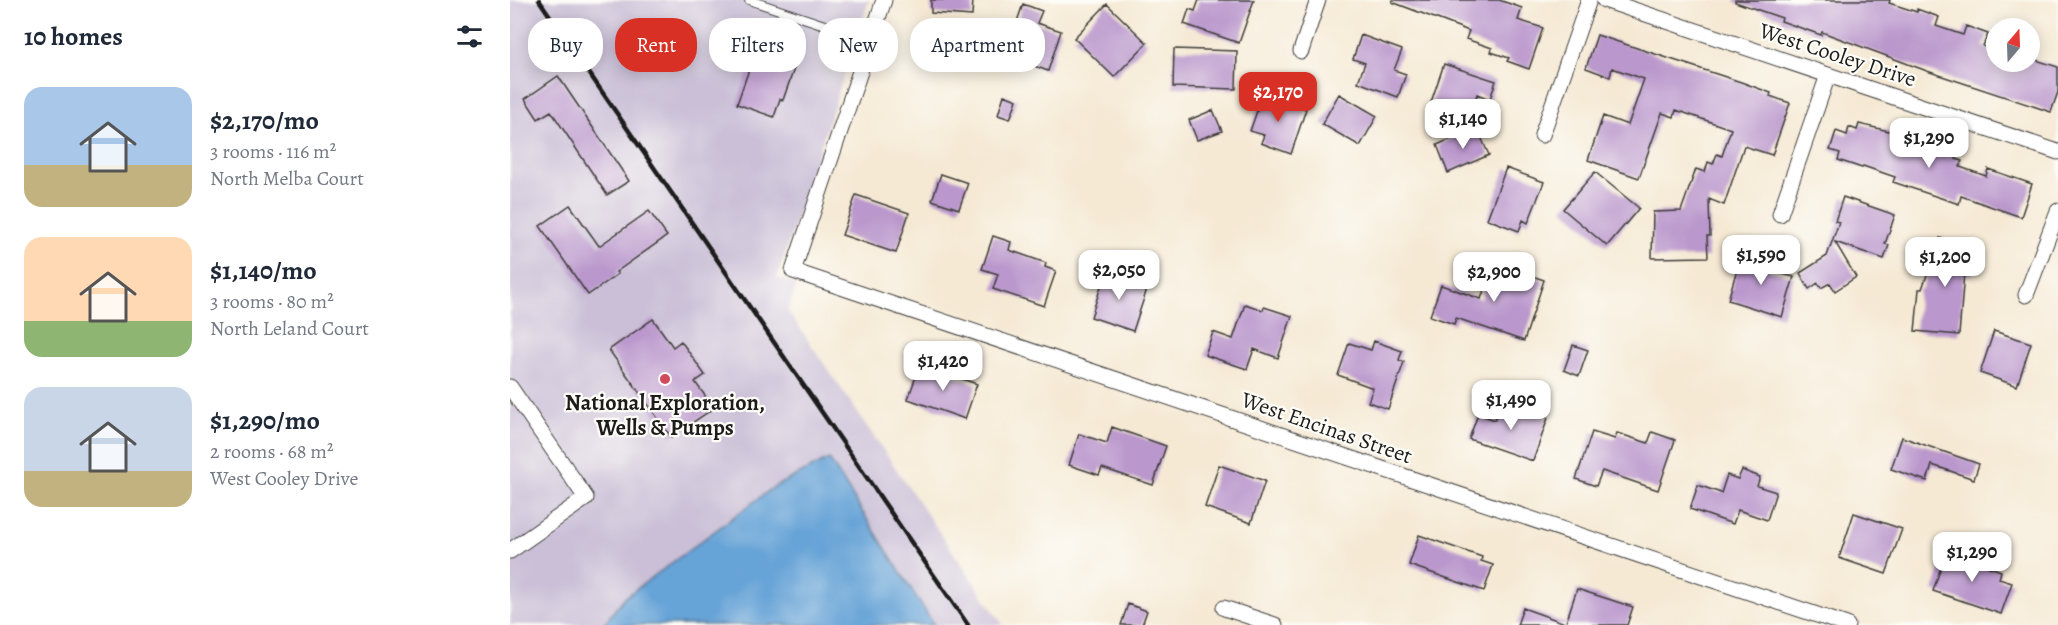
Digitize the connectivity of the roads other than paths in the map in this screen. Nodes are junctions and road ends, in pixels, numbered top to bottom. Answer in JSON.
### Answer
{"nodes":[{"id":1,"x":749,"y":0,"type":"edge"},
{"id":2,"x":884,"y":0,"type":"edge"},
{"id":3,"x":1318,"y":0,"type":"edge"},
{"id":4,"x":1589,"y":0,"type":"edge"},
{"id":5,"x":1604,"y":0,"type":"edge"},
{"id":6,"x":878,"y":18,"type":"edge"},
{"id":7,"x":818,"y":23,"type":"edge"},
{"id":8,"x":1300,"y":51,"type":"dead end"},
{"id":9,"x":859,"y":72,"type":"edge"},
{"id":10,"x":1828,"y":75,"type":"junction"},
{"id":11,"x":1542,"y":135,"type":"dead end"},
{"id":12,"x":2058,"y":152,"type":"edge"},
{"id":13,"x":2058,"y":211,"type":"edge"},
{"id":14,"x":1780,"y":214,"type":"dead end"},
{"id":15,"x":2026,"y":295,"type":"dead end"},
{"id":16,"x":510,"y":387,"type":"edge"},
{"id":17,"x":510,"y":551,"type":"edge"},
{"id":18,"x":1224,"y":608,"type":"dead end"},
{"id":19,"x":1275,"y":625,"type":"edge"},
{"id":20,"x":1847,"y":625,"type":"edge"}],
"edges":[{"from":1,"to":7,"type":"lane"},
{"from":2,"to":6,"type":"street"},
{"from":3,"to":8,"type":"street"},
{"from":4,"to":11,"type":"street"},
{"from":5,"to":10,"type":"street","name":"West Cooley Drive"},
{"from":9,"to":20,"type":"street","name":"West Encinas Street"},
{"from":10,"to":12,"type":"street","name":"West Cooley Drive"},
{"from":10,"to":14,"type":"street"},
{"from":13,"to":15,"type":"street"},
{"from":16,"to":17,"type":"street"},
{"from":18,"to":19,"type":"street"}]}
